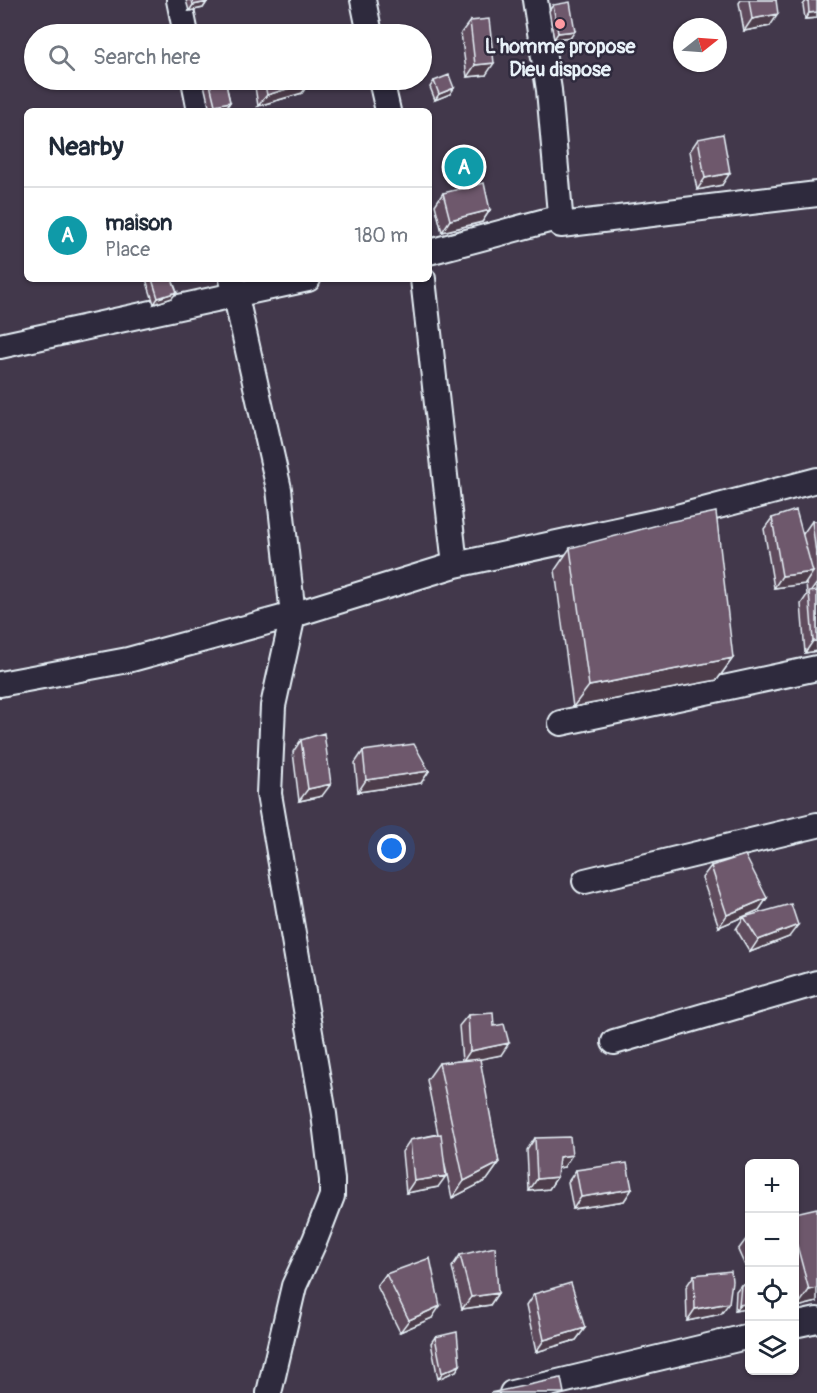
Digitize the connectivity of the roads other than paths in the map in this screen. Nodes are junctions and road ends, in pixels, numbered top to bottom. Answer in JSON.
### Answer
{"nodes":[{"id":1,"x":179,"y":0,"type":"edge"},
{"id":2,"x":363,"y":0,"type":"edge"},
{"id":3,"x":535,"y":0,"type":"edge"},
{"id":4,"x":184,"y":24,"type":"edge"},
{"id":5,"x":368,"y":24,"type":"edge"},
{"id":6,"x":196,"y":90,"type":"edge"},
{"id":7,"x":383,"y":90,"type":"edge"},
{"id":8,"x":199,"y":108,"type":"edge"},
{"id":9,"x":387,"y":108,"type":"edge"},
{"id":10,"x":817,"y":194,"type":"edge"},
{"id":11,"x":549,"y":220,"type":"dead end"},
{"id":12,"x":432,"y":251,"type":"edge"},
{"id":13,"x":280,"y":282,"type":"edge"},
{"id":14,"x":423,"y":282,"type":"edge"},
{"id":15,"x":234,"y":287,"type":"edge"},
{"id":16,"x":0,"y":346,"type":"edge"},
{"id":17,"x":817,"y":480,"type":"edge"},
{"id":18,"x":455,"y":565,"type":"junction"},
{"id":19,"x":293,"y":615,"type":"junction"},
{"id":20,"x":817,"y":668,"type":"edge"},
{"id":21,"x":0,"y":684,"type":"edge"},
{"id":22,"x":561,"y":723,"type":"dead end"},
{"id":23,"x":817,"y":825,"type":"edge"},
{"id":24,"x":585,"y":881,"type":"dead end"},
{"id":25,"x":817,"y":983,"type":"edge"},
{"id":26,"x":614,"y":1042,"type":"dead end"},
{"id":27,"x":817,"y":1320,"type":"edge"},
{"id":28,"x":799,"y":1324,"type":"edge"},
{"id":29,"x":745,"y":1337,"type":"edge"},
{"id":30,"x":269,"y":1393,"type":"edge"},
{"id":31,"x":512,"y":1393,"type":"edge"}],
"edges":[{"from":1,"to":4,"type":"street"},
{"from":2,"to":5,"type":"street"},
{"from":3,"to":10,"type":"street"},
{"from":6,"to":8,"type":"street"},
{"from":7,"to":9,"type":"street"},
{"from":11,"to":12,"type":"street"},
{"from":13,"to":15,"type":"street"},
{"from":14,"to":18,"type":"street"},
{"from":15,"to":16,"type":"street"},
{"from":15,"to":19,"type":"street"},
{"from":17,"to":18,"type":"street"},
{"from":18,"to":19,"type":"street"},
{"from":19,"to":21,"type":"street"},
{"from":19,"to":30,"type":"street"},
{"from":20,"to":22,"type":"street"},
{"from":23,"to":24,"type":"street"},
{"from":25,"to":26,"type":"street"},
{"from":27,"to":28,"type":"street"},
{"from":29,"to":31,"type":"street"}]}
